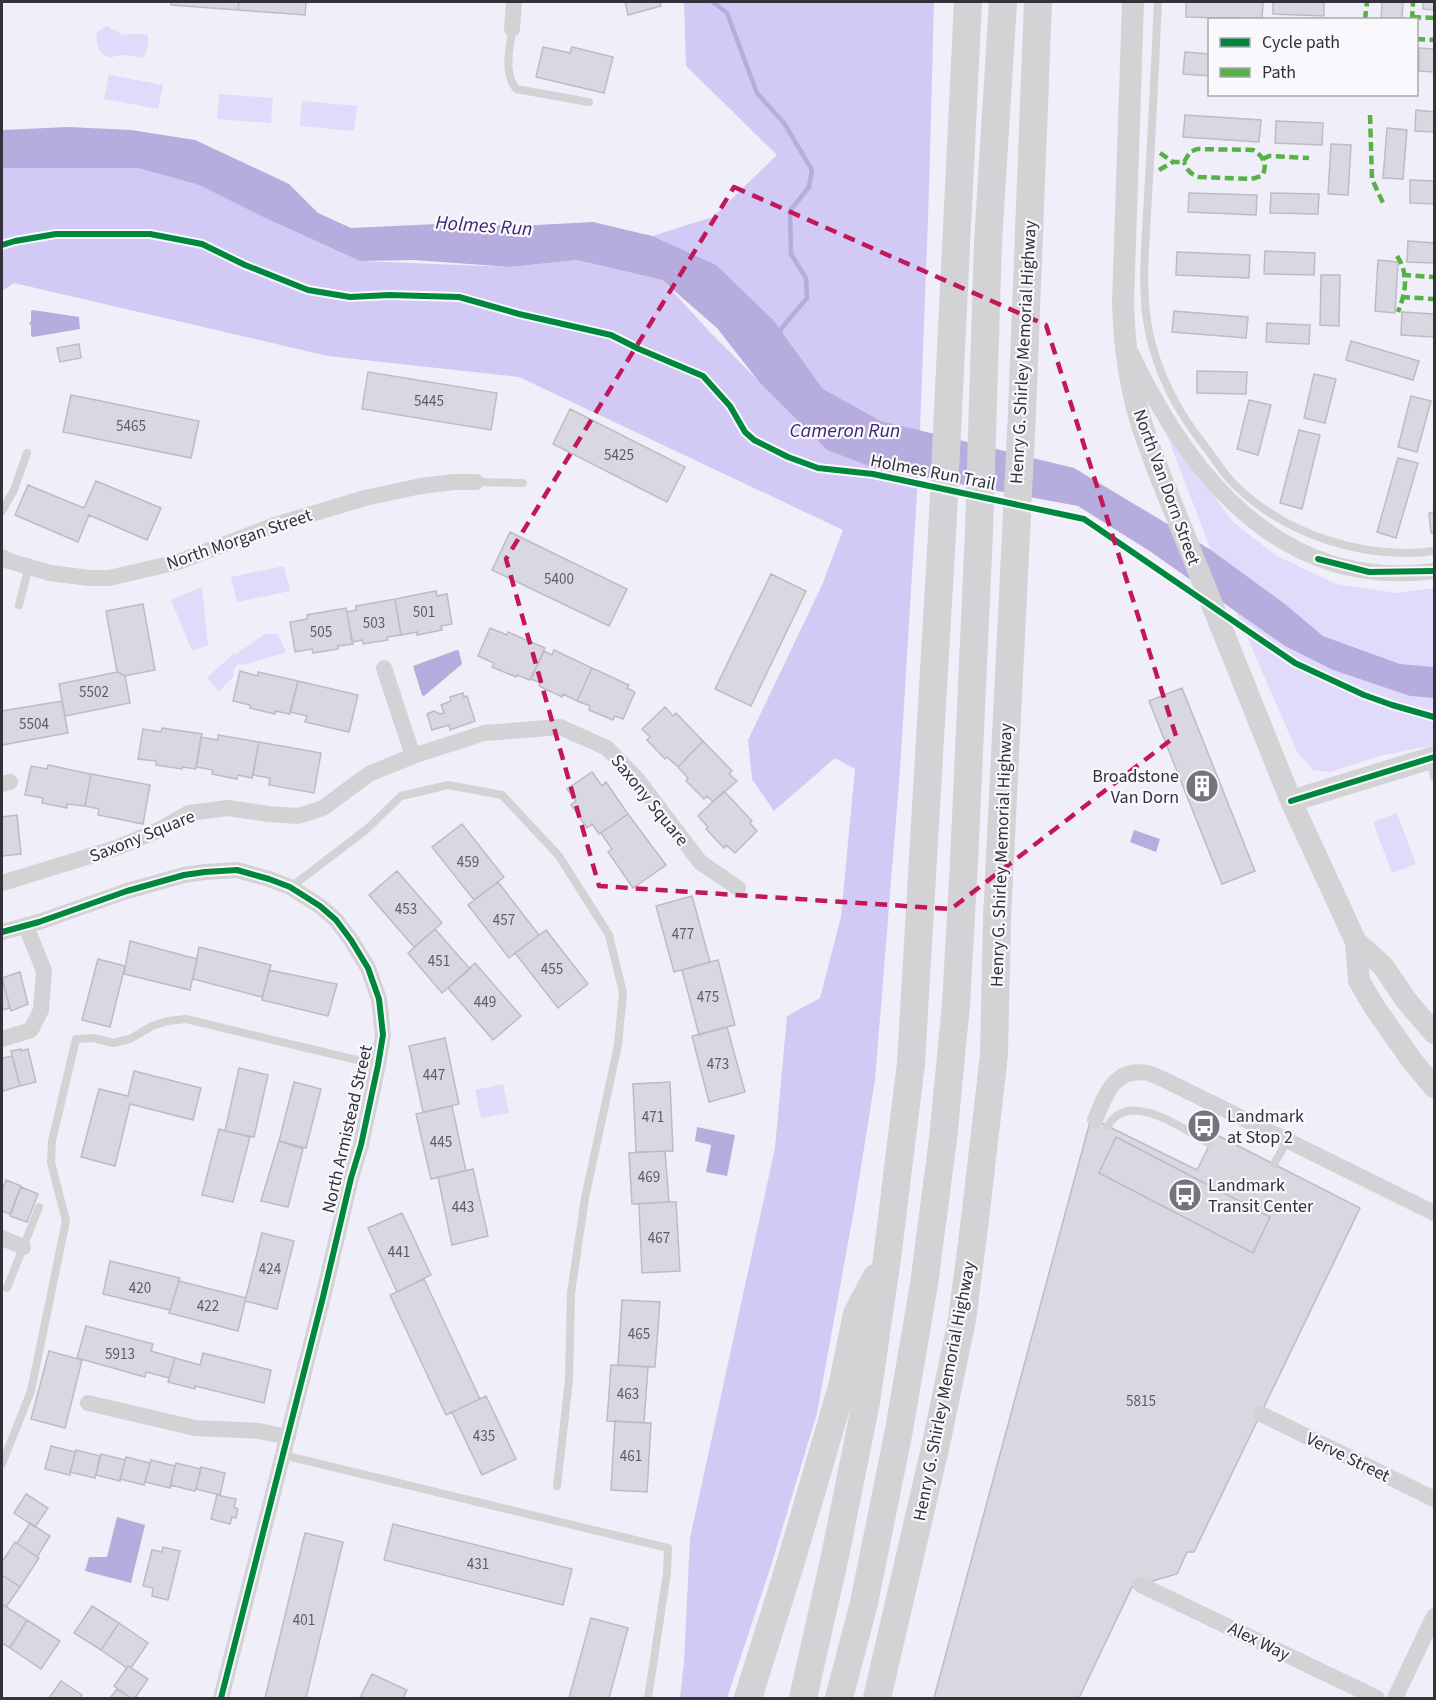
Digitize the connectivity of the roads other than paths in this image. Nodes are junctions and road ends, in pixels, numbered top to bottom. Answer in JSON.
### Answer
{"nodes":[{"id":1,"x":514,"y":2,"type":"edge"},
{"id":2,"x":968,"y":2,"type":"edge"},
{"id":3,"x":1003,"y":2,"type":"edge"},
{"id":4,"x":1038,"y":2,"type":"edge"},
{"id":5,"x":1133,"y":2,"type":"edge"},
{"id":6,"x":1158,"y":2,"type":"edge"},
{"id":7,"x":512,"y":29,"type":"joint"},
{"id":8,"x":589,"y":102,"type":"dead end"},
{"id":9,"x":1125,"y":339,"type":"junction"},
{"id":10,"x":27,"y":453,"type":"dead end"},
{"id":11,"x":476,"y":482,"type":"joint"},
{"id":12,"x":524,"y":483,"type":"dead end"},
{"id":13,"x":2,"y":511,"type":"edge"},
{"id":14,"x":1434,"y":551,"type":"edge"},
{"id":15,"x":2,"y":557,"type":"edge"},
{"id":16,"x":29,"y":566,"type":"junction"},
{"id":17,"x":1434,"y":571,"type":"edge"},
{"id":18,"x":19,"y":604,"type":"dead end"},
{"id":19,"x":384,"y":668,"type":"dead end"},
{"id":20,"x":413,"y":756,"type":"junction"},
{"id":21,"x":1433,"y":764,"type":"edge"},
{"id":22,"x":1291,"y":801,"type":"junction"},
{"id":23,"x":2,"y":883,"type":"edge"},
{"id":24,"x":290,"y":887,"type":"junction"},
{"id":25,"x":738,"y":888,"type":"dead end"},
{"id":26,"x":26,"y":926,"type":"junction"},
{"id":27,"x":2,"y":932,"type":"edge"},
{"id":28,"x":1356,"y":942,"type":"junction"},
{"id":29,"x":1434,"y":1034,"type":"edge"},
{"id":30,"x":2,"y":1039,"type":"edge"},
{"id":31,"x":378,"y":1065,"type":"junction"},
{"id":32,"x":1434,"y":1087,"type":"edge"},
{"id":33,"x":1101,"y":1123,"type":"joint"},
{"id":34,"x":1287,"y":1140,"type":"junction"},
{"id":35,"x":1210,"y":1144,"type":"dead end"},
{"id":36,"x":1274,"y":1164,"type":"dead end"},
{"id":37,"x":39,"y":1207,"type":"dead end"},
{"id":38,"x":1434,"y":1214,"type":"edge"},
{"id":39,"x":2,"y":1238,"type":"edge"},
{"id":40,"x":23,"y":1247,"type":"junction"},
{"id":41,"x":887,"y":1258,"type":"junction"},
{"id":42,"x":7,"y":1288,"type":"dead end"},
{"id":43,"x":951,"y":1371,"type":"junction"},
{"id":44,"x":88,"y":1403,"type":"dead end"},
{"id":45,"x":1261,"y":1414,"type":"dead end"},
{"id":46,"x":288,"y":1437,"type":"junction"},
{"id":47,"x":283,"y":1455,"type":"junction"},
{"id":48,"x":2,"y":1464,"type":"edge"},
{"id":49,"x":557,"y":1485,"type":"dead end"},
{"id":50,"x":1434,"y":1499,"type":"edge"},
{"id":51,"x":1141,"y":1585,"type":"dead end"},
{"id":52,"x":1434,"y":1617,"type":"edge"},
{"id":53,"x":221,"y":1698,"type":"edge"},
{"id":54,"x":648,"y":1698,"type":"edge"},
{"id":55,"x":748,"y":1698,"type":"edge"},
{"id":56,"x":803,"y":1698,"type":"edge"},
{"id":57,"x":839,"y":1698,"type":"edge"},
{"id":58,"x":877,"y":1698,"type":"edge"},
{"id":59,"x":896,"y":1698,"type":"edge"},
{"id":60,"x":1377,"y":1698,"type":"edge"},
{"id":61,"x":1395,"y":1698,"type":"edge"}],
"edges":[{"from":1,"to":7,"type":"street"},
{"from":2,"to":41,"type":"highway"},
{"from":3,"to":57,"type":"highway"},
{"from":4,"to":43,"type":"highway","name":"Henry G. Shirley Memorial Highway"},
{"from":5,"to":9,"type":"main road","name":"North Van Dorn Street"},
{"from":6,"to":14,"type":"lane"},
{"from":7,"to":8,"type":"lane"},
{"from":9,"to":17,"type":"street"},
{"from":9,"to":22,"type":"main road","name":"North Van Dorn Street"},
{"from":10,"to":13,"type":"lane"},
{"from":11,"to":12,"type":"lane"},
{"from":11,"to":16,"type":"street","name":"North Morgan Street"},
{"from":15,"to":16,"type":"street","name":"North Morgan Street"},
{"from":16,"to":18,"type":"lane"},
{"from":19,"to":20,"type":"street"},
{"from":20,"to":23,"type":"street","name":"Saxony Square"},
{"from":20,"to":25,"type":"street","name":"Saxony Square"},
{"from":21,"to":22,"type":"main road"},
{"from":22,"to":28,"type":"main road","name":"North Van Dorn Street"},
{"from":24,"to":26,"type":"street","name":"North Armistead Street"},
{"from":24,"to":31,"type":"street","name":"North Armistead Street"},
{"from":24,"to":49,"type":"lane"},
{"from":26,"to":27,"type":"street","name":"North Armistead Street"},
{"from":26,"to":30,"type":"street"},
{"from":28,"to":29,"type":"main road","name":"North Van Dorn Street"},
{"from":28,"to":32,"type":"main road","name":"North Van Dorn Street"},
{"from":31,"to":46,"type":"street","name":"North Armistead Street"},
{"from":31,"to":48,"type":"lane"},
{"from":33,"to":34,"type":"street"},
{"from":33,"to":35,"type":"lane"},
{"from":34,"to":36,"type":"lane"},
{"from":34,"to":38,"type":"street"},
{"from":37,"to":40,"type":"lane"},
{"from":39,"to":40,"type":"street"},
{"from":40,"to":42,"type":"lane"},
{"from":41,"to":55,"type":"highway"},
{"from":41,"to":56,"type":"highway"},
{"from":43,"to":58,"type":"highway","name":"Henry G. Shirley Memorial Highway"},
{"from":43,"to":59,"type":"highway"},
{"from":44,"to":46,"type":"street"},
{"from":45,"to":50,"type":"street","name":"Verve Street"},
{"from":46,"to":47,"type":"street","name":"North Armistead Street"},
{"from":47,"to":53,"type":"street","name":"North Armistead Street"},
{"from":47,"to":54,"type":"lane"},
{"from":51,"to":60,"type":"street","name":"Alex Way"},
{"from":52,"to":61,"type":"street"}]}
